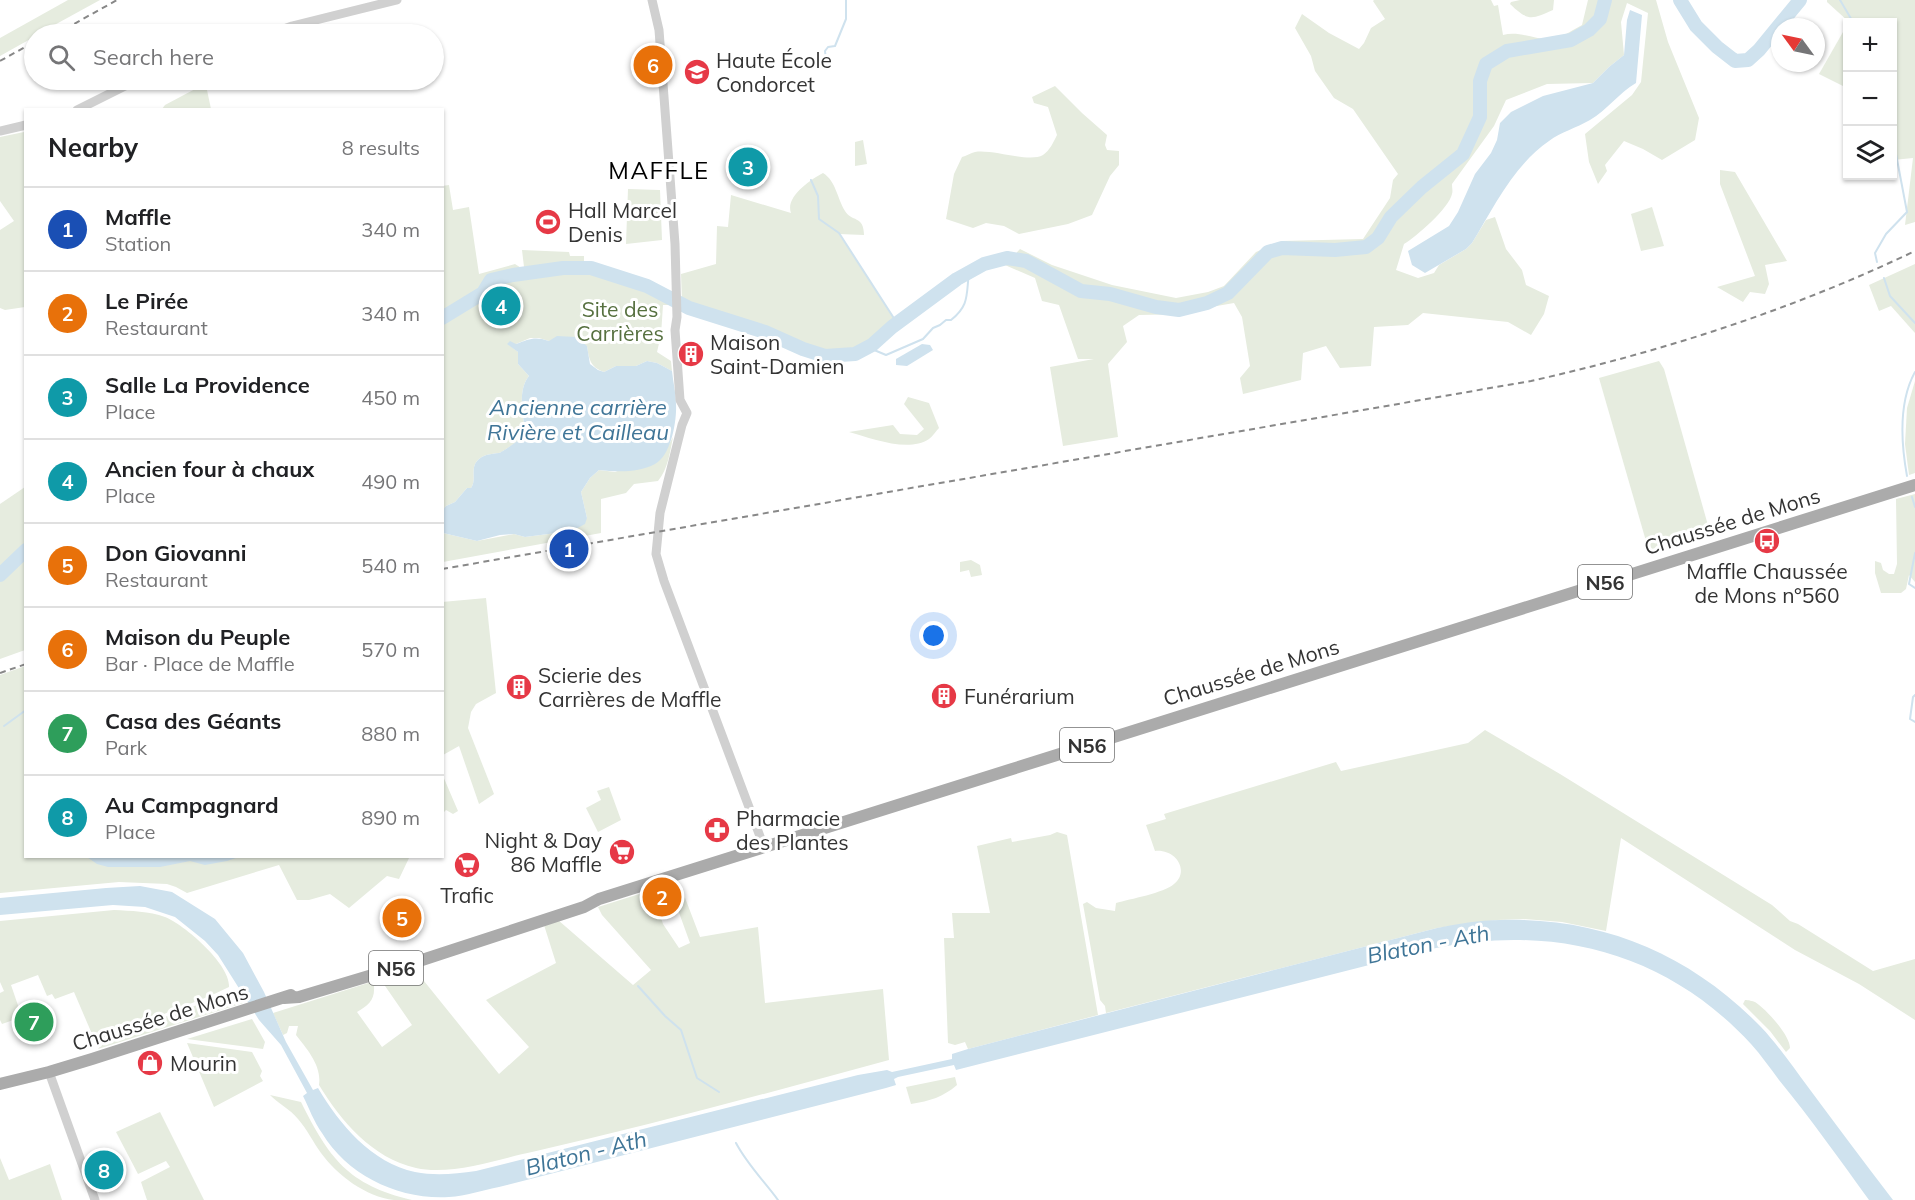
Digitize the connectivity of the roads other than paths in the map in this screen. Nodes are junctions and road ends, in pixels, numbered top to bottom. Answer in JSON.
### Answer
{"nodes":[{"id":1,"x":397,"y":0,"type":"edge"},
{"id":2,"x":652,"y":0,"type":"edge"},
{"id":3,"x":300,"y":24,"type":"edge"},
{"id":4,"x":117,"y":90,"type":"edge"},
{"id":5,"x":81,"y":108,"type":"edge"},
{"id":6,"x":24,"y":125,"type":"edge"},
{"id":7,"x":0,"y":131,"type":"edge"},
{"id":8,"x":1915,"y":485,"type":"edge"},
{"id":9,"x":764,"y":847,"type":"junction"},
{"id":10,"x":49,"y":1072,"type":"junction"},
{"id":11,"x":0,"y":1084,"type":"edge"},
{"id":12,"x":0,"y":1091,"type":"edge"},
{"id":13,"x":95,"y":1200,"type":"edge"}],
"edges":[{"from":1,"to":3,"type":"street"},
{"from":2,"to":9,"type":"street"},
{"from":4,"to":5,"type":"street"},
{"from":6,"to":7,"type":"street"},
{"from":8,"to":9,"type":"main road","name":"Chaussée de Mons","number":"N56"},
{"from":9,"to":10,"type":"main road","name":"Chaussée de Mons","number":"N56"},
{"from":10,"to":11,"type":"main road","name":"Chaussée de Mons","number":"N56"},
{"from":10,"to":12,"type":"main road","name":"Chaussée de Mons","number":"N56"},
{"from":10,"to":13,"type":"street"}]}
